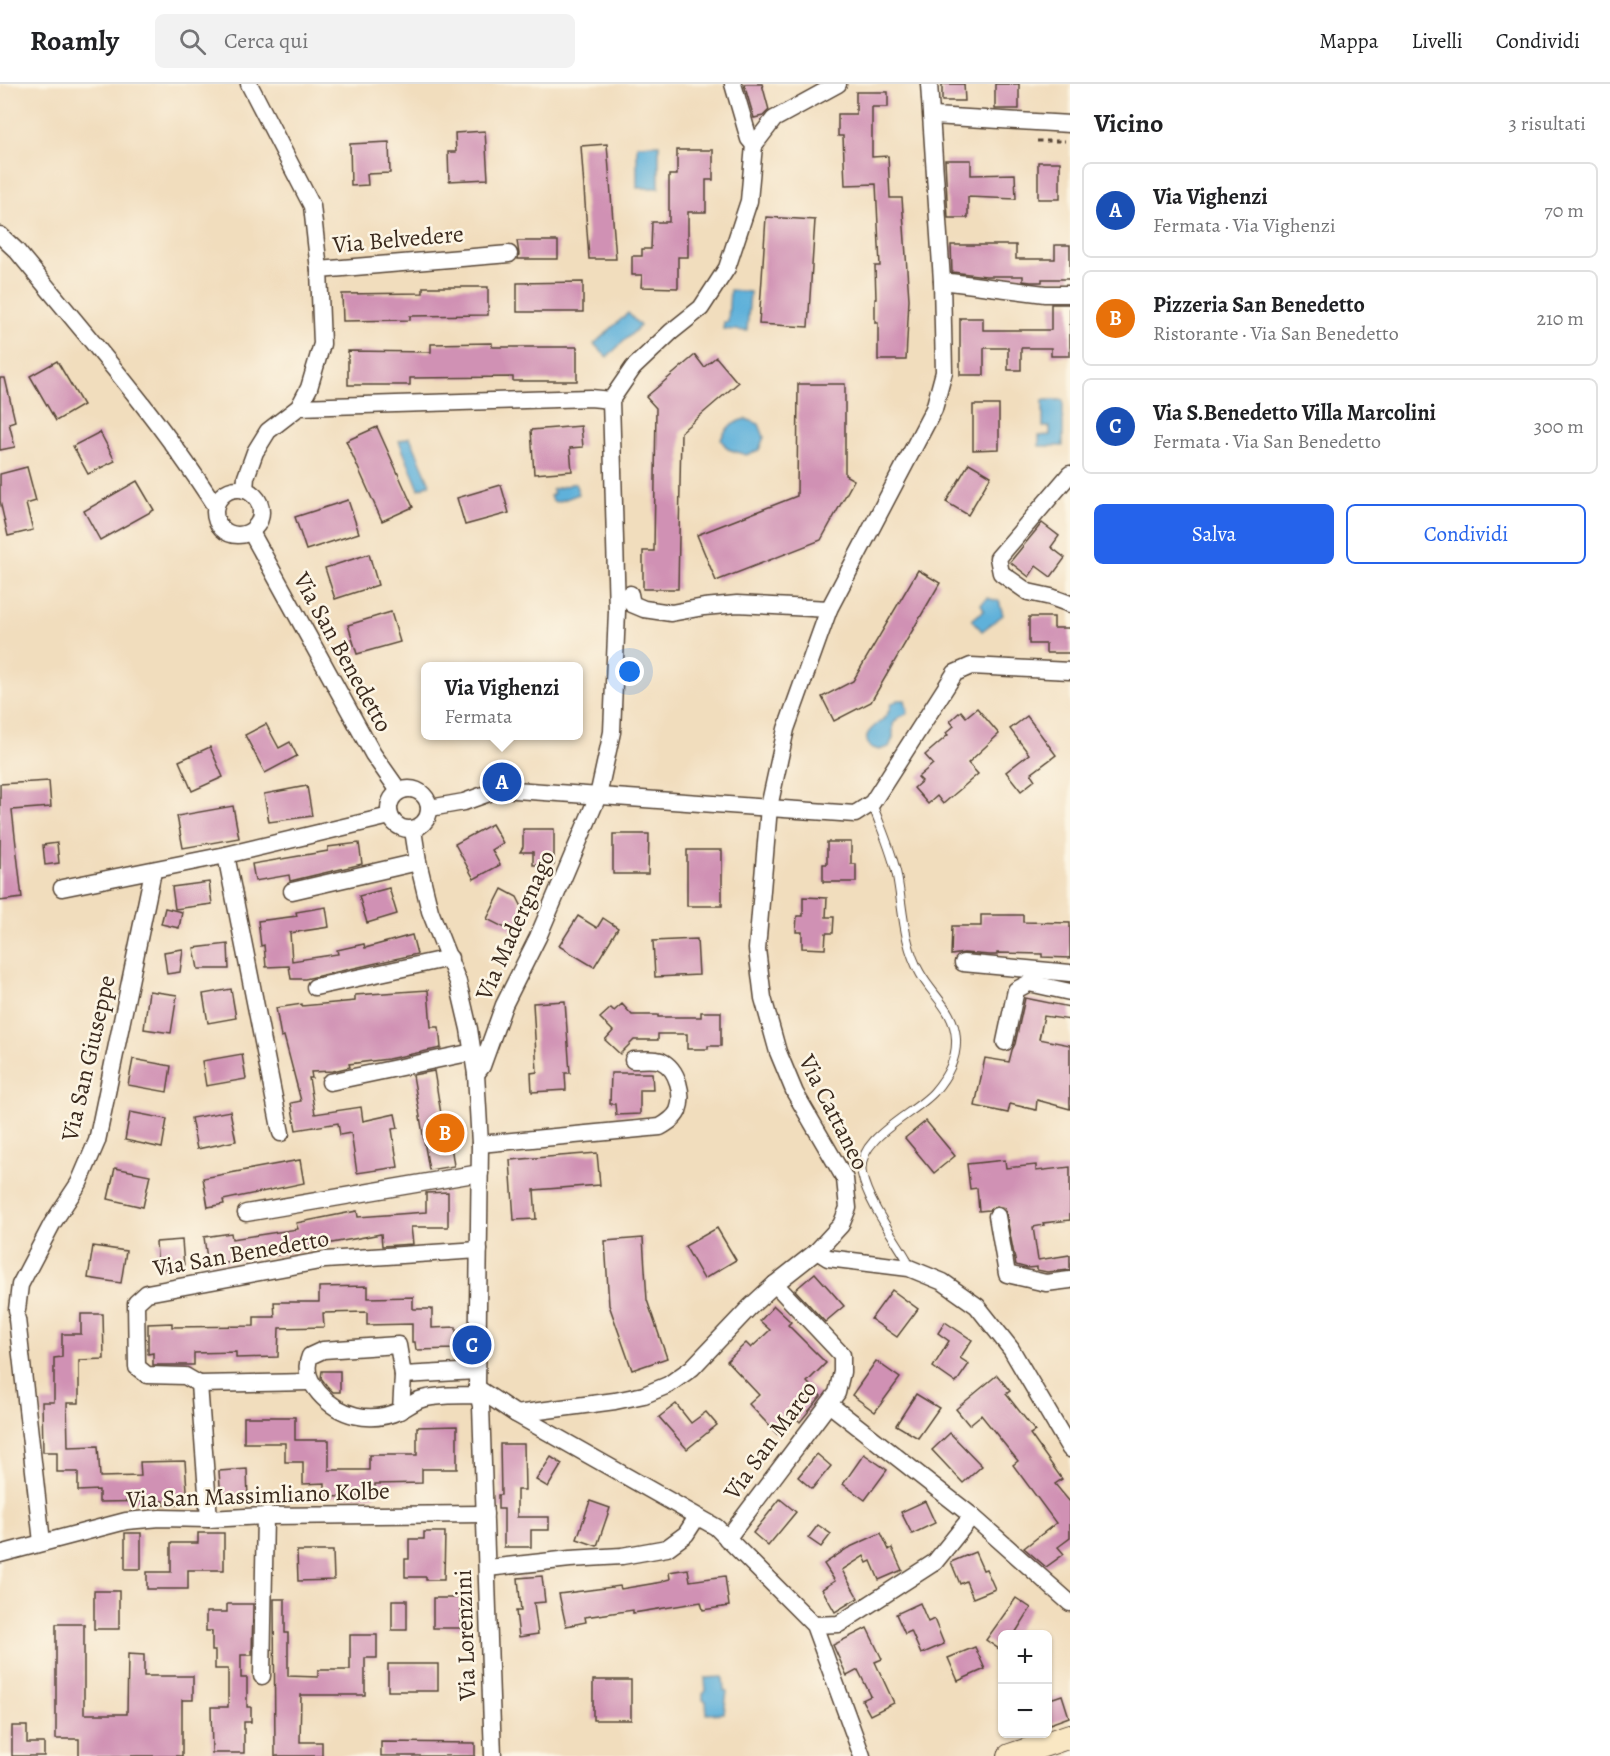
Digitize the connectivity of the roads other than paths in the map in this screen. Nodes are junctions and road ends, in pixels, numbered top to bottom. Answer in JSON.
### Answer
{"nodes":[{"id":1,"x":249,"y":84,"type":"edge"},
{"id":2,"x":733,"y":84,"type":"edge"},
{"id":3,"x":838,"y":84,"type":"edge"},
{"id":4,"x":929,"y":84,"type":"edge"},
{"id":5,"x":933,"y":116,"type":"junction"},
{"id":6,"x":1070,"y":124,"type":"edge"},
{"id":7,"x":754,"y":145,"type":"junction"},
{"id":8,"x":0,"y":235,"type":"edge"},
{"id":9,"x":509,"y":254,"type":"dead end"},
{"id":10,"x":319,"y":270,"type":"junction"},
{"id":11,"x":942,"y":281,"type":"junction"},
{"id":12,"x":1070,"y":294,"type":"edge"},
{"id":13,"x":611,"y":399,"type":"junction"},
{"id":14,"x":299,"y":407,"type":"junction"},
{"id":15,"x":185,"y":460,"type":"junction"},
{"id":16,"x":1070,"y":474,"type":"edge"},
{"id":17,"x":245,"y":490,"type":"junction"},
{"id":18,"x":227,"y":491,"type":"junction"},
{"id":19,"x":215,"y":506,"type":"junction"},
{"id":20,"x":251,"y":532,"type":"junction"},
{"id":21,"x":630,"y":594,"type":"dead end"},
{"id":22,"x":1070,"y":604,"type":"edge"},
{"id":23,"x":829,"y":609,"type":"junction"},
{"id":24,"x":1070,"y":671,"type":"edge"},
{"id":25,"x":399,"y":791,"type":"junction"},
{"id":26,"x":598,"y":796,"type":"junction"},
{"id":27,"x":872,"y":803,"type":"junction"},
{"id":28,"x":769,"y":807,"type":"junction"},
{"id":29,"x":430,"y":808,"type":"junction"},
{"id":30,"x":390,"y":816,"type":"junction"},
{"id":31,"x":413,"y":830,"type":"junction"},
{"id":32,"x":226,"y":855,"type":"junction"},
{"id":33,"x":418,"y":862,"type":"junction"},
{"id":34,"x":153,"y":871,"type":"junction"},
{"id":35,"x":62,"y":888,"type":"dead end"},
{"id":36,"x":292,"y":891,"type":"dead end"},
{"id":37,"x":450,"y":958,"type":"junction"},
{"id":38,"x":963,"y":963,"type":"dead end"},
{"id":39,"x":1070,"y":973,"type":"edge"},
{"id":40,"x":315,"y":987,"type":"dead end"},
{"id":41,"x":1070,"y":992,"type":"edge"},
{"id":42,"x":1005,"y":1042,"type":"dead end"},
{"id":43,"x":473,"y":1052,"type":"junction"},
{"id":44,"x":633,"y":1060,"type":"dead end"},
{"id":45,"x":477,"y":1074,"type":"junction"},
{"id":46,"x":330,"y":1082,"type":"dead end"},
{"id":47,"x":281,"y":1133,"type":"dead end"},
{"id":48,"x":480,"y":1144,"type":"junction"},
{"id":49,"x":480,"y":1173,"type":"junction"},
{"id":50,"x":246,"y":1212,"type":"dead end"},
{"id":51,"x":997,"y":1216,"type":"dead end"},
{"id":52,"x":479,"y":1250,"type":"junction"},
{"id":53,"x":817,"y":1251,"type":"junction"},
{"id":54,"x":909,"y":1268,"type":"junction"},
{"id":55,"x":1070,"y":1280,"type":"edge"},
{"id":56,"x":775,"y":1284,"type":"junction"},
{"id":57,"x":403,"y":1375,"type":"junction"},
{"id":58,"x":310,"y":1382,"type":"junction"},
{"id":59,"x":199,"y":1384,"type":"junction"},
{"id":60,"x":479,"y":1390,"type":"junction"},
{"id":61,"x":829,"y":1404,"type":"junction"},
{"id":62,"x":401,"y":1411,"type":"junction"},
{"id":63,"x":516,"y":1414,"type":"junction"},
{"id":64,"x":1070,"y":1449,"type":"edge"},
{"id":65,"x":485,"y":1514,"type":"junction"},
{"id":66,"x":266,"y":1516,"type":"junction"},
{"id":67,"x":697,"y":1516,"type":"junction"},
{"id":68,"x":972,"y":1516,"type":"junction"},
{"id":69,"x":209,"y":1519,"type":"junction"},
{"id":70,"x":727,"y":1539,"type":"junction"},
{"id":71,"x":42,"y":1542,"type":"junction"},
{"id":72,"x":0,"y":1554,"type":"edge"},
{"id":73,"x":488,"y":1568,"type":"junction"},
{"id":74,"x":1070,"y":1603,"type":"edge"},
{"id":75,"x":814,"y":1625,"type":"junction"},
{"id":76,"x":261,"y":1676,"type":"dead end"},
{"id":77,"x":1069,"y":1738,"type":"edge"},
{"id":78,"x":493,"y":1756,"type":"edge"},
{"id":79,"x":862,"y":1756,"type":"edge"},
{"id":80,"x":1010,"y":1756,"type":"edge"}],
"edges":[{"from":1,"to":10,"type":"street"},
{"from":2,"to":7,"type":"street"},
{"from":3,"to":7,"type":"street"},
{"from":4,"to":5,"type":"street","name":"Via Cattaneo"},
{"from":5,"to":6,"type":"street"},
{"from":5,"to":11,"type":"street","name":"Via Cattaneo"},
{"from":7,"to":13,"type":"street"},
{"from":8,"to":15,"type":"street"},
{"from":9,"to":10,"type":"street","name":"Via Belvedere"},
{"from":10,"to":14,"type":"street","name":"Via Belvedere"},
{"from":11,"to":12,"type":"street"},
{"from":11,"to":23,"type":"street","name":"Via Cattaneo"},
{"from":13,"to":14,"type":"street"},
{"from":13,"to":26,"type":"street","name":"Via Madergnago"},
{"from":14,"to":17,"type":"street","name":"Via Belvedere"},
{"from":15,"to":18,"type":"street"},
{"from":15,"to":19,"type":"street"},
{"from":16,"to":22,"type":"street"},
{"from":17,"to":18,"type":"street"},
{"from":17,"to":20,"type":"street"},
{"from":18,"to":19,"type":"street"},
{"from":19,"to":20,"type":"street"},
{"from":20,"to":25,"type":"street","name":"Via San Benedetto"},
{"from":21,"to":23,"type":"street"},
{"from":23,"to":28,"type":"street","name":"Via Cattaneo"},
{"from":24,"to":27,"type":"street"},
{"from":25,"to":29,"type":"street"},
{"from":25,"to":30,"type":"street"},
{"from":26,"to":28,"type":"street"},
{"from":26,"to":29,"type":"street"},
{"from":26,"to":45,"type":"street","name":"Via Madergnago"},
{"from":27,"to":28,"type":"street"},
{"from":27,"to":54,"type":"lane"},
{"from":28,"to":53,"type":"street","name":"Via Cattaneo"},
{"from":29,"to":31,"type":"street"},
{"from":30,"to":31,"type":"street"},
{"from":30,"to":32,"type":"street"},
{"from":31,"to":33,"type":"street"},
{"from":32,"to":34,"type":"street"},
{"from":32,"to":47,"type":"street"},
{"from":33,"to":36,"type":"street"},
{"from":33,"to":37,"type":"street"},
{"from":34,"to":35,"type":"street"},
{"from":34,"to":71,"type":"street","name":"Via San Giuseppe"},
{"from":37,"to":40,"type":"street"},
{"from":37,"to":43,"type":"street"},
{"from":38,"to":39,"type":"street"},
{"from":41,"to":42,"type":"street"},
{"from":43,"to":45,"type":"street"},
{"from":43,"to":46,"type":"street"},
{"from":44,"to":48,"type":"street"},
{"from":45,"to":48,"type":"street"},
{"from":48,"to":49,"type":"street"},
{"from":49,"to":50,"type":"street"},
{"from":49,"to":52,"type":"street"},
{"from":51,"to":55,"type":"street"},
{"from":52,"to":59,"type":"street","name":"Via San Benedetto"},
{"from":52,"to":60,"type":"street"},
{"from":53,"to":54,"type":"street"},
{"from":53,"to":56,"type":"street","name":"Via Cattaneo"},
{"from":54,"to":64,"type":"street"},
{"from":56,"to":61,"type":"street","name":"Via San Marco"},
{"from":56,"to":63,"type":"street","name":"Via Cattaneo"},
{"from":57,"to":58,"type":"street"},
{"from":57,"to":60,"type":"street"},
{"from":57,"to":62,"type":"street"},
{"from":58,"to":59,"type":"street"},
{"from":58,"to":62,"type":"street"},
{"from":59,"to":69,"type":"street"},
{"from":60,"to":62,"type":"street"},
{"from":60,"to":63,"type":"street"},
{"from":60,"to":65,"type":"street","name":"Via Lorenzini"},
{"from":61,"to":68,"type":"street"},
{"from":61,"to":70,"type":"street","name":"Via San Marco"},
{"from":63,"to":67,"type":"street"},
{"from":65,"to":66,"type":"street","name":"Via San Massimliano Kolbe"},
{"from":65,"to":73,"type":"street","name":"Via Lorenzini"},
{"from":66,"to":69,"type":"street","name":"Via San Massimliano Kolbe"},
{"from":66,"to":76,"type":"street"},
{"from":67,"to":70,"type":"street"},
{"from":67,"to":73,"type":"street"},
{"from":68,"to":74,"type":"street"},
{"from":68,"to":75,"type":"street"},
{"from":69,"to":71,"type":"street","name":"Via San Massimliano Kolbe"},
{"from":70,"to":75,"type":"street"},
{"from":71,"to":72,"type":"street","name":"Via San Massimliano Kolbe"},
{"from":73,"to":78,"type":"street","name":"Via Lorenzini"},
{"from":75,"to":79,"type":"street"},
{"from":77,"to":80,"type":"street"}]}
